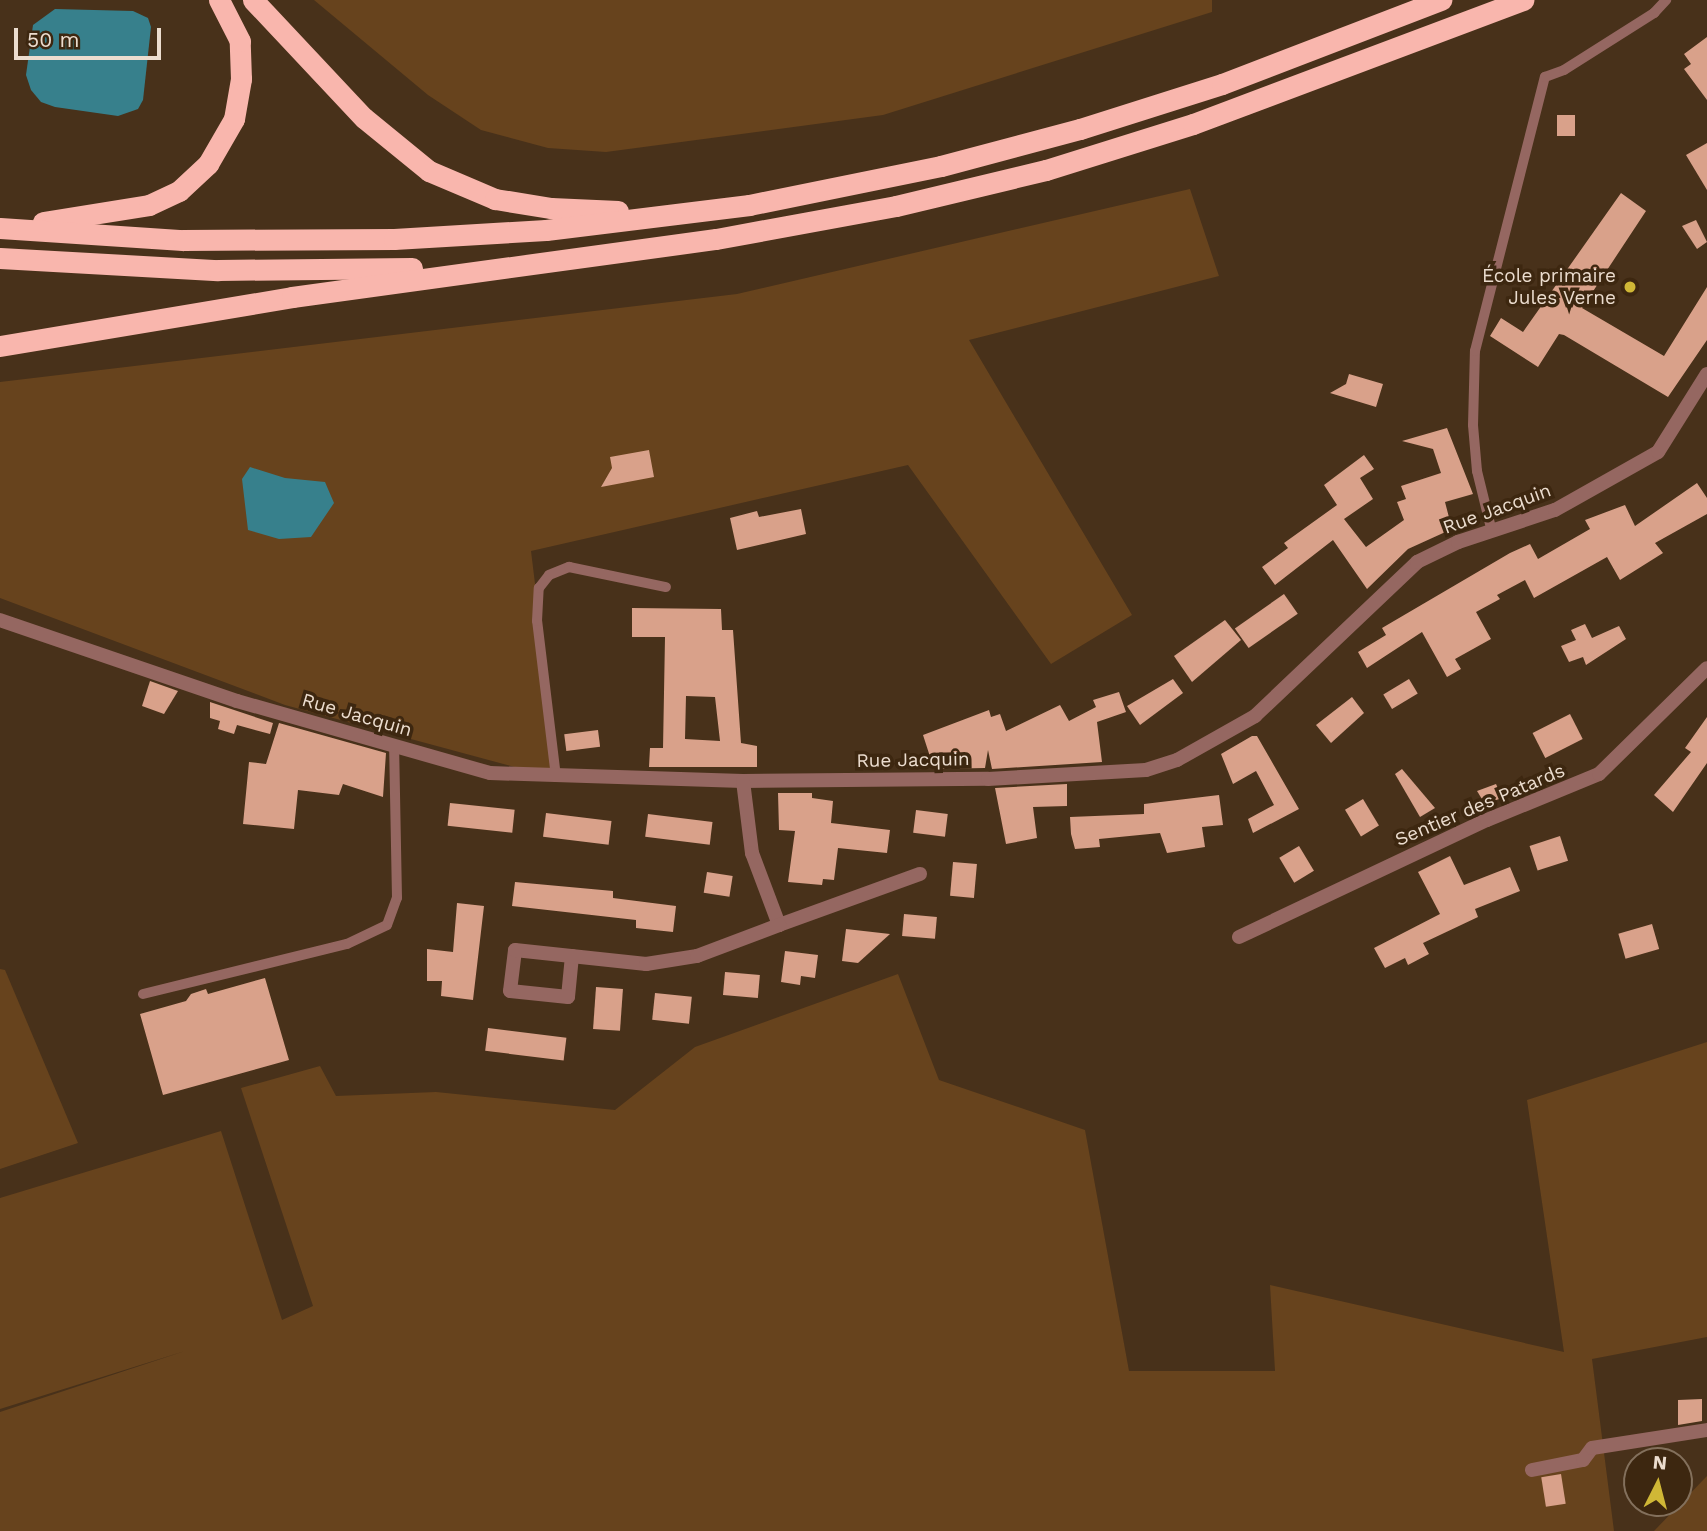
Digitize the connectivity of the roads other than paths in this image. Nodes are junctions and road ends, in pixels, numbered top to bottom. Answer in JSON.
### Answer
{"nodes":[{"id":1,"x":219,"y":0,"type":"edge"},
{"id":2,"x":253,"y":0,"type":"edge"},
{"id":3,"x":1441,"y":0,"type":"edge"},
{"id":4,"x":1523,"y":0,"type":"edge"},
{"id":5,"x":1666,"y":0,"type":"edge"},
{"id":6,"x":718,"y":209,"type":"junction"},
{"id":7,"x":0,"y":226,"type":"edge"},
{"id":8,"x":0,"y":258,"type":"edge"},
{"id":9,"x":557,"y":260,"type":"junction"},
{"id":10,"x":0,"y":346,"type":"edge"},
{"id":11,"x":1707,"y":374,"type":"edge"},
{"id":12,"x":1492,"y":532,"type":"junction"},
{"id":13,"x":666,"y":587,"type":"dead end"},
{"id":14,"x":0,"y":620,"type":"edge"},
{"id":15,"x":1707,"y":668,"type":"edge"},
{"id":16,"x":394,"y":746,"type":"junction"},
{"id":17,"x":556,"y":777,"type":"junction"},
{"id":18,"x":743,"y":782,"type":"junction"},
{"id":19,"x":920,"y":874,"type":"dead end"},
{"id":20,"x":779,"y":925,"type":"junction"},
{"id":21,"x":1239,"y":936,"type":"dead end"},
{"id":22,"x":572,"y":956,"type":"junction"},
{"id":23,"x":143,"y":994,"type":"dead end"},
{"id":24,"x":1707,"y":1430,"type":"edge"},
{"id":25,"x":1532,"y":1469,"type":"dead end"}],
"edges":[{"from":1,"to":7,"type":"highway"},
{"from":2,"to":6,"type":"highway"},
{"from":3,"to":6,"type":"highway"},
{"from":4,"to":9,"type":"highway"},
{"from":5,"to":12,"type":"lane"},
{"from":6,"to":7,"type":"highway"},
{"from":8,"to":9,"type":"highway"},
{"from":9,"to":10,"type":"highway"},
{"from":11,"to":12,"type":"street","name":"Rue Jacquin"},
{"from":12,"to":18,"type":"street","name":"Rue Jacquin"},
{"from":13,"to":17,"type":"lane"},
{"from":14,"to":16,"type":"street","name":"Rue Jacquin"},
{"from":15,"to":21,"type":"street","name":"Sentier des Patards"},
{"from":16,"to":17,"type":"street","name":"Rue Jacquin"},
{"from":16,"to":23,"type":"lane"},
{"from":17,"to":18,"type":"street","name":"Rue Jacquin"},
{"from":18,"to":20,"type":"street"},
{"from":19,"to":20,"type":"street"},
{"from":20,"to":22,"type":"street"},
{"from":22,"to":22,"type":"street"},
{"from":24,"to":25,"type":"street"}]}
